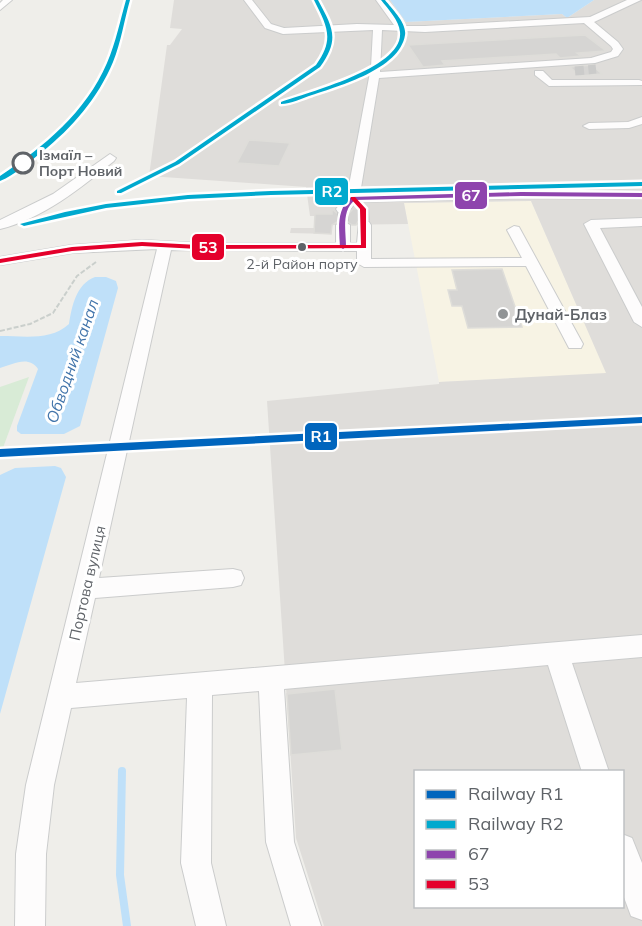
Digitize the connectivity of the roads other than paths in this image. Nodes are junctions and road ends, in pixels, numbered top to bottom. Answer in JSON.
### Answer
{"nodes":[{"id":1,"x":8,"y":0,"type":"edge"},
{"id":2,"x":248,"y":0,"type":"edge"},
{"id":3,"x":380,"y":0,"type":"edge"},
{"id":4,"x":637,"y":0,"type":"edge"},
{"id":5,"x":0,"y":8,"type":"edge"},
{"id":6,"x":586,"y":20,"type":"junction"},
{"id":7,"x":501,"y":25,"type":"junction"},
{"id":8,"x":378,"y":28,"type":"junction"},
{"id":9,"x":400,"y":28,"type":"junction"},
{"id":10,"x":424,"y":29,"type":"junction"},
{"id":11,"x":513,"y":37,"type":"dead end"},
{"id":12,"x":434,"y":42,"type":"dead end"},
{"id":13,"x":602,"y":65,"type":"junction"},
{"id":14,"x":517,"y":66,"type":"junction"},
{"id":15,"x":620,"y":66,"type":"dead end"},
{"id":16,"x":575,"y":71,"type":"tunnel mouth"},
{"id":17,"x":630,"y":72,"type":"dead end"},
{"id":18,"x":539,"y":73,"type":"junction"},
{"id":19,"x":374,"y":75,"type":"junction"},
{"id":20,"x":641,"y":85,"type":"edge"},
{"id":21,"x":642,"y":120,"type":"edge"},
{"id":22,"x":589,"y":126,"type":"dead end"},
{"id":23,"x":110,"y":158,"type":"dead end"},
{"id":24,"x":642,"y":195,"type":"edge"},
{"id":25,"x":353,"y":198,"type":"junction"},
{"id":26,"x":343,"y":209,"type":"tunnel mouth"},
{"id":27,"x":363,"y":209,"type":"tunnel mouth"},
{"id":28,"x":642,"y":222,"type":"edge"},
{"id":29,"x":0,"y":225,"type":"edge"},
{"id":30,"x":343,"y":225,"type":"tunnel mouth"},
{"id":31,"x":364,"y":225,"type":"tunnel mouth"},
{"id":32,"x":514,"y":230,"type":"dead end"},
{"id":33,"x":165,"y":244,"type":"junction"},
{"id":34,"x":343,"y":247,"type":"junction"},
{"id":35,"x":364,"y":247,"type":"junction"},
{"id":36,"x":0,"y":261,"type":"edge"},
{"id":37,"x":531,"y":262,"type":"junction"},
{"id":38,"x":642,"y":322,"type":"edge"},
{"id":39,"x":575,"y":344,"type":"dead end"},
{"id":40,"x":233,"y":578,"type":"dead end"},
{"id":41,"x":85,"y":590,"type":"junction"},
{"id":42,"x":642,"y":646,"type":"edge"},
{"id":43,"x":556,"y":653,"type":"junction"},
{"id":44,"x":271,"y":678,"type":"junction"},
{"id":45,"x":200,"y":684,"type":"junction"},
{"id":46,"x":60,"y":697,"type":"junction"},
{"id":47,"x":596,"y":770,"type":"edge"},
{"id":48,"x":624,"y":854,"type":"edge"},
{"id":49,"x":642,"y":905,"type":"edge"},
{"id":50,"x":30,"y":926,"type":"edge"},
{"id":51,"x":211,"y":926,"type":"edge"},
{"id":52,"x":306,"y":926,"type":"edge"}],
"edges":[{"from":1,"to":5,"type":"street"},
{"from":2,"to":8,"type":"street"},
{"from":3,"to":9,"type":"street"},
{"from":4,"to":6,"type":"street"},
{"from":6,"to":7,"type":"street"},
{"from":6,"to":13,"type":"street"},
{"from":7,"to":10,"type":"street"},
{"from":7,"to":11,"type":"street"},
{"from":8,"to":9,"type":"street"},
{"from":8,"to":19,"type":"street"},
{"from":9,"to":10,"type":"street"},
{"from":10,"to":12,"type":"street"},
{"from":13,"to":14,"type":"street"},
{"from":13,"to":15,"type":"street"},
{"from":14,"to":18,"type":"street"},
{"from":14,"to":19,"type":"street"},
{"from":16,"to":18,"type":"street"},
{"from":17,"to":20,"type":"street"},
{"from":18,"to":20,"type":"street"},
{"from":19,"to":25,"type":"street"},
{"from":21,"to":22,"type":"street"},
{"from":23,"to":29,"type":"street"},
{"from":24,"to":25,"type":"street"},
{"from":25,"to":26,"type":"street"},
{"from":25,"to":27,"type":"street"},
{"from":28,"to":38,"type":"street"},
{"from":30,"to":34,"type":"street"},
{"from":31,"to":35,"type":"street"},
{"from":32,"to":37,"type":"street"},
{"from":33,"to":34,"type":"street"},
{"from":33,"to":36,"type":"street"},
{"from":33,"to":41,"type":"street","name":"Портова вулиця"},
{"from":34,"to":35,"type":"street"},
{"from":35,"to":37,"type":"street"},
{"from":37,"to":39,"type":"street"},
{"from":40,"to":41,"type":"street"},
{"from":41,"to":46,"type":"street","name":"Портова вулиця"},
{"from":42,"to":43,"type":"street"},
{"from":43,"to":44,"type":"street"},
{"from":43,"to":47,"type":"street"},
{"from":44,"to":45,"type":"street"},
{"from":44,"to":52,"type":"street"},
{"from":45,"to":46,"type":"street"},
{"from":45,"to":51,"type":"street"},
{"from":46,"to":50,"type":"street","name":"Портова вулиця"},
{"from":48,"to":49,"type":"street"}]}
